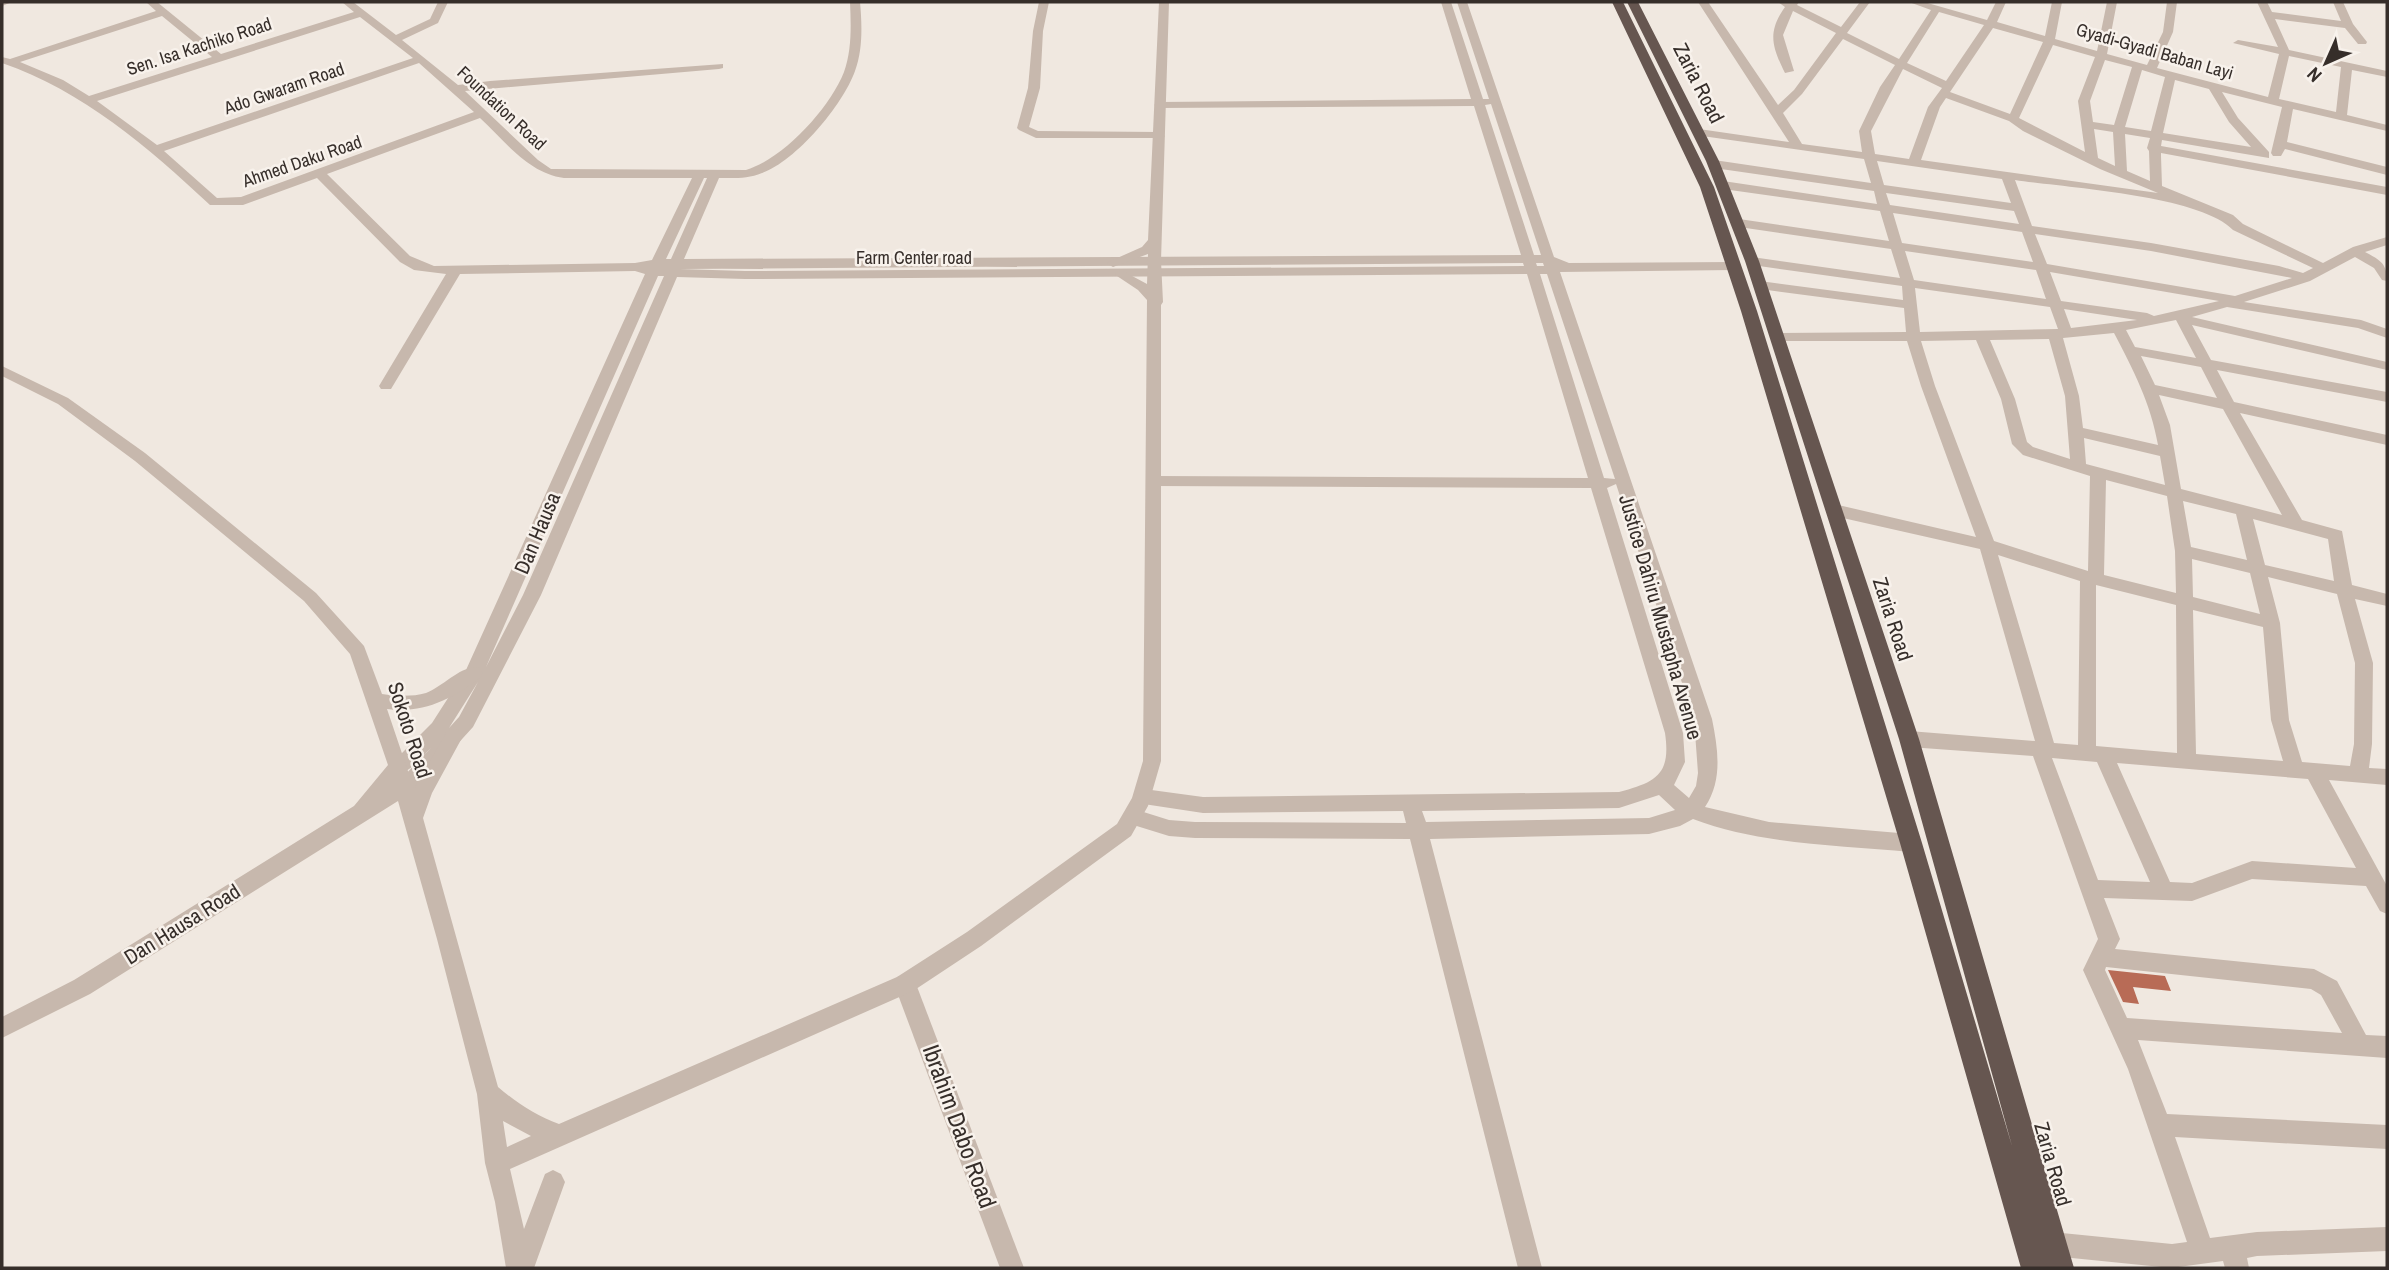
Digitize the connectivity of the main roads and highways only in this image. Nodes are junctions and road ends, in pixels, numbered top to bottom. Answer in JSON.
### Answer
{"nodes":[{"id":1,"x":1617,"y":2,"type":"edge"},
{"id":2,"x":1632,"y":2,"type":"edge"},
{"id":3,"x":1743,"y":264,"type":"junction"},
{"id":4,"x":2035,"y":1268,"type":"edge"},
{"id":5,"x":2060,"y":1268,"type":"edge"}],
"edges":[{"from":1,"to":3,"type":"highway","name":"Zaria Road"},
{"from":2,"to":3,"type":"highway","name":"Zaria Road"},
{"from":3,"to":4,"type":"highway","name":"Zaria Road"},
{"from":3,"to":5,"type":"highway","name":"Zaria Road"}]}
